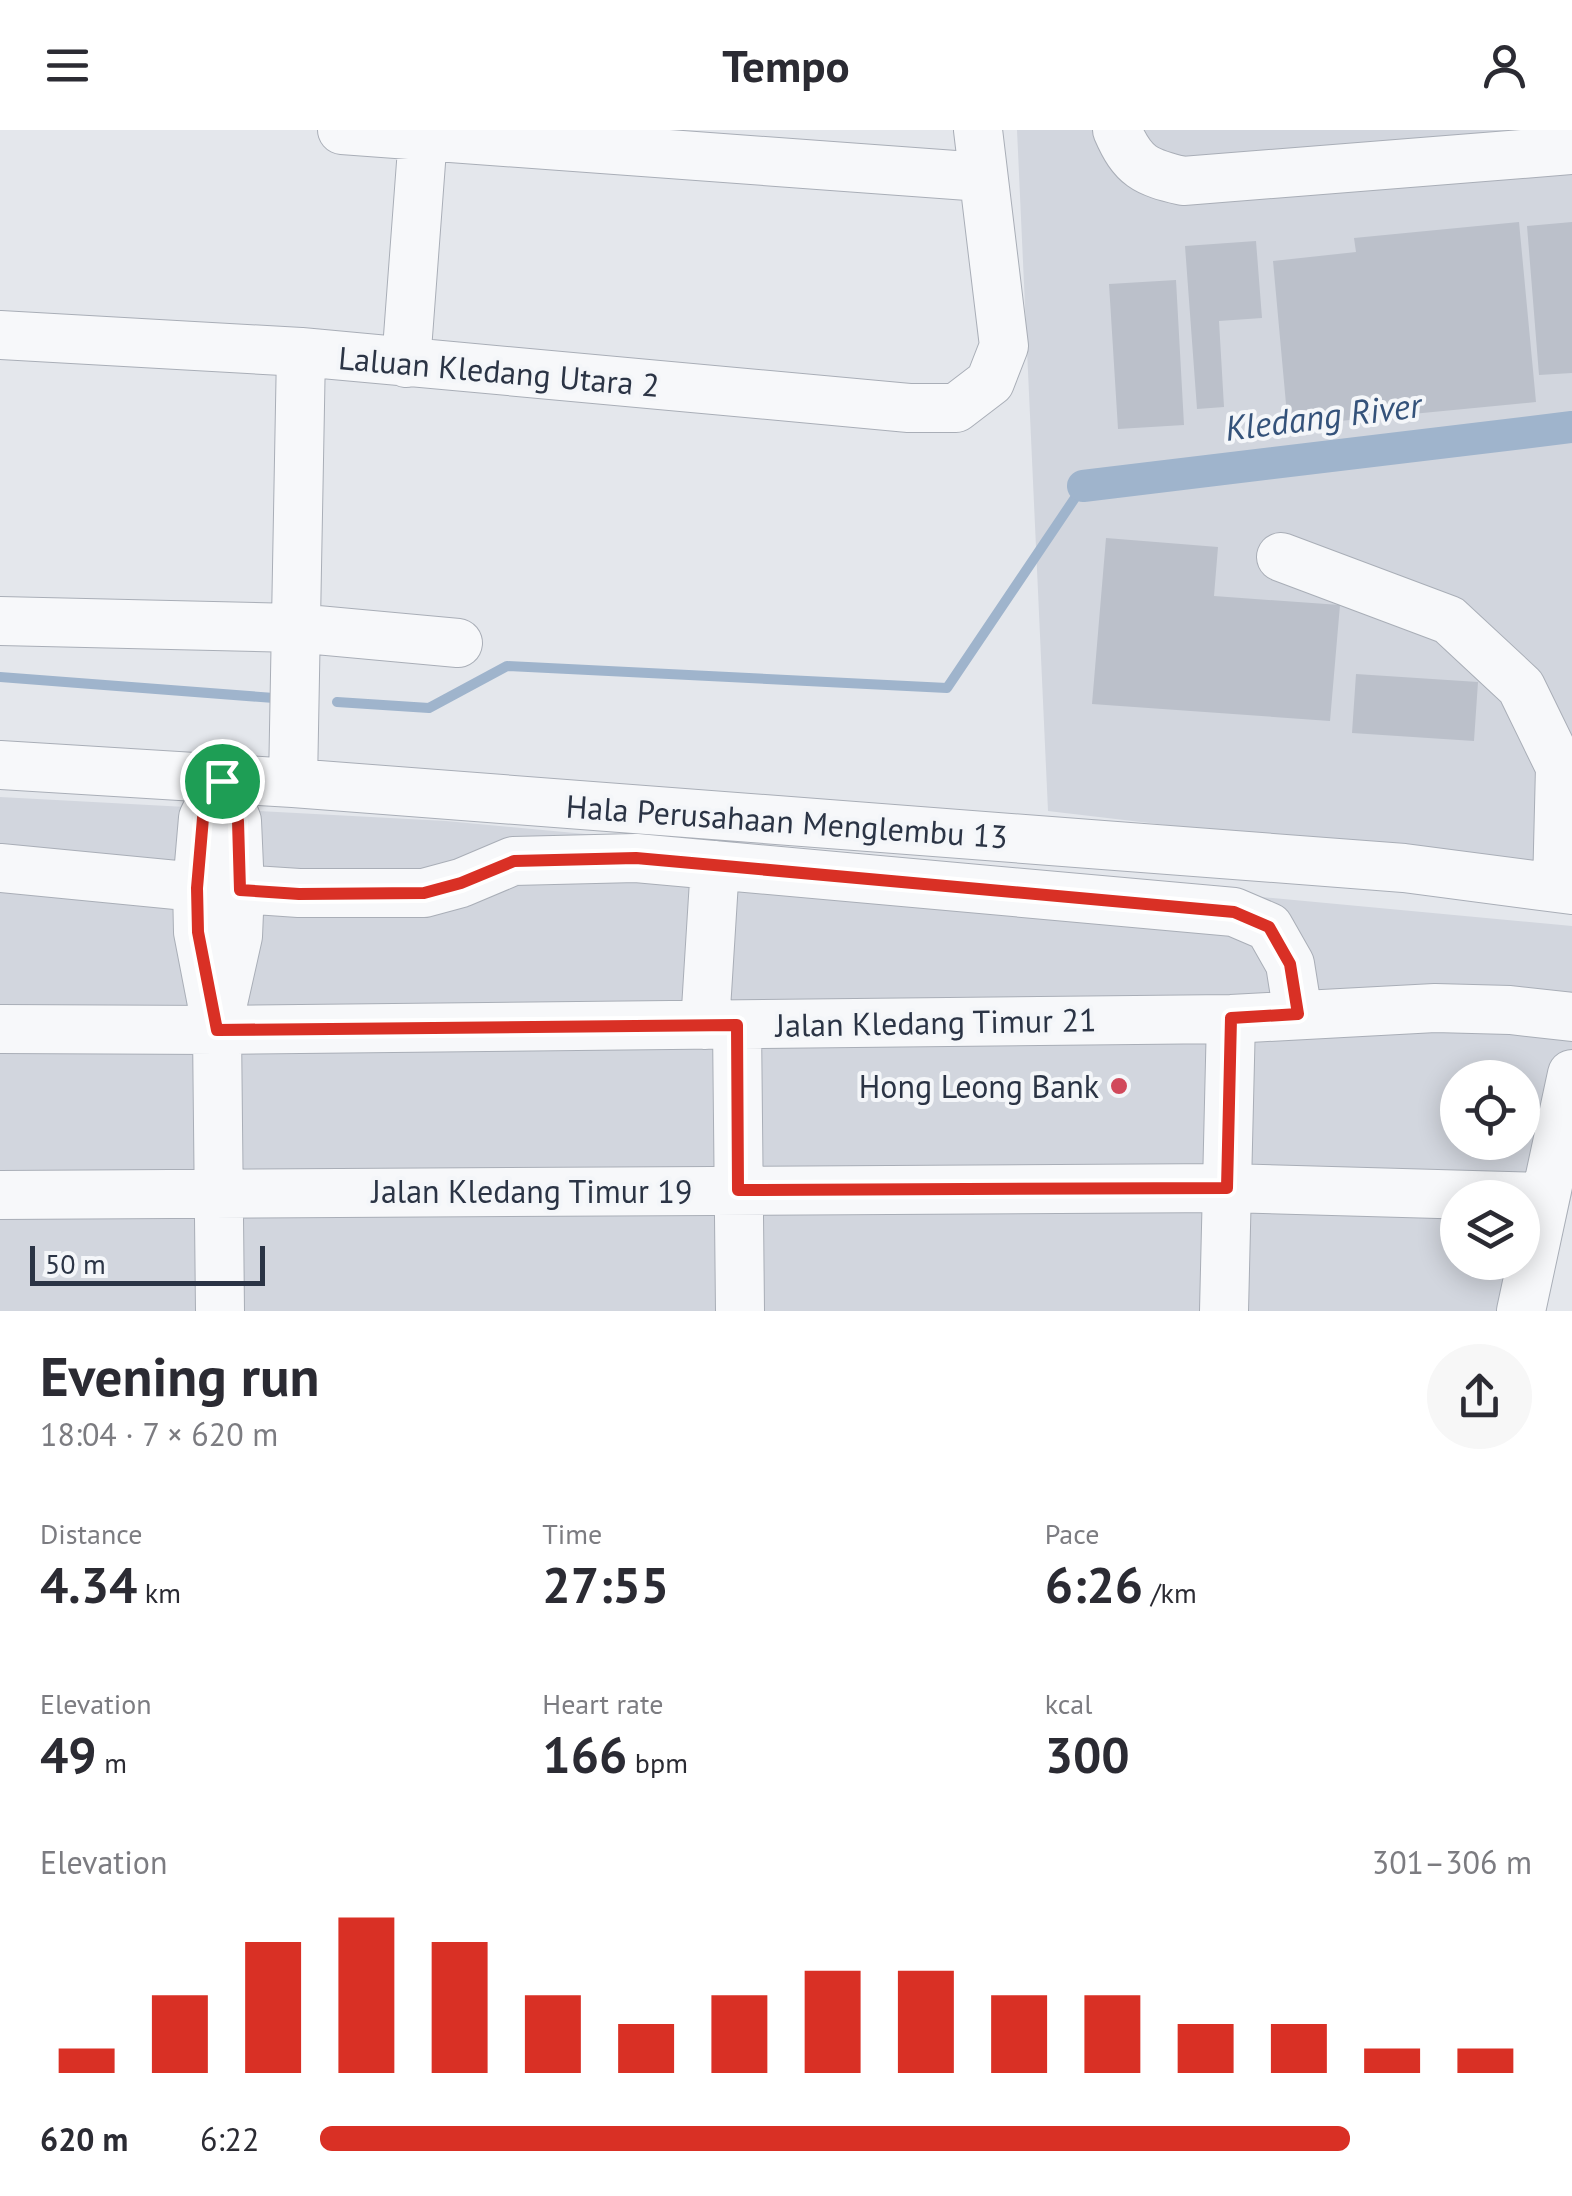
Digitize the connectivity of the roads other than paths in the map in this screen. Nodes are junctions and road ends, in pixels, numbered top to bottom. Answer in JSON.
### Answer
{"nodes":[{"id":1,"x":342,"y":130,"type":"edge"},
{"id":2,"x":978,"y":130,"type":"edge"},
{"id":3,"x":422,"y":136,"type":"junction"},
{"id":4,"x":1122,"y":143,"type":"edge"},
{"id":5,"x":1572,"y":150,"type":"edge"},
{"id":6,"x":982,"y":177,"type":"junction"},
{"id":7,"x":0,"y":334,"type":"edge"},
{"id":8,"x":301,"y":352,"type":"junction"},
{"id":9,"x":406,"y":363,"type":"junction"},
{"id":10,"x":1282,"y":556,"type":"dead end"},
{"id":11,"x":0,"y":621,"type":"edge"},
{"id":12,"x":294,"y":628,"type":"junction"},
{"id":13,"x":458,"y":644,"type":"dead end"},
{"id":14,"x":0,"y":765,"type":"edge"},
{"id":15,"x":222,"y":781,"type":"junction"},
{"id":16,"x":293,"y":783,"type":"junction"},
{"id":17,"x":715,"y":865,"type":"junction"},
{"id":18,"x":0,"y":868,"type":"edge"},
{"id":19,"x":219,"y":888,"type":"junction"},
{"id":20,"x":1564,"y":889,"type":"edge"},
{"id":21,"x":1298,"y":1014,"type":"junction"},
{"id":22,"x":1572,"y":1017,"type":"edge"},
{"id":23,"x":1231,"y":1018,"type":"junction"},
{"id":24,"x":721,"y":1025,"type":"junction"},
{"id":25,"x":0,"y":1030,"type":"edge"},
{"id":26,"x":217,"y":1030,"type":"junction"},
{"id":27,"x":1572,"y":1074,"type":"edge"},
{"id":28,"x":1227,"y":1188,"type":"junction"},
{"id":29,"x":738,"y":1190,"type":"junction"},
{"id":30,"x":218,"y":1193,"type":"junction"},
{"id":31,"x":0,"y":1195,"type":"edge"},
{"id":32,"x":1543,"y":1197,"type":"junction"},
{"id":33,"x":220,"y":1311,"type":"edge"},
{"id":34,"x":740,"y":1311,"type":"edge"},
{"id":35,"x":1224,"y":1311,"type":"edge"},
{"id":36,"x":1522,"y":1311,"type":"edge"}],
"edges":[{"from":1,"to":3,"type":"street"},
{"from":2,"to":6,"type":"street"},
{"from":3,"to":6,"type":"street"},
{"from":3,"to":9,"type":"street"},
{"from":4,"to":5,"type":"street"},
{"from":6,"to":9,"type":"street","name":"Laluan Kledang Utara 2"},
{"from":7,"to":8,"type":"street","name":"Laluan Kledang Utara 2"},
{"from":8,"to":9,"type":"street","name":"Laluan Kledang Utara 2"},
{"from":8,"to":12,"type":"street"},
{"from":10,"to":20,"type":"street"},
{"from":11,"to":12,"type":"street"},
{"from":12,"to":13,"type":"street"},
{"from":12,"to":16,"type":"street"},
{"from":14,"to":15,"type":"street","name":"Hala Perusahaan Menglembu 13"},
{"from":15,"to":16,"type":"street","name":"Hala Perusahaan Menglembu 13"},
{"from":15,"to":19,"type":"street"},
{"from":16,"to":20,"type":"street","name":"Hala Perusahaan Menglembu 13"},
{"from":17,"to":19,"type":"street"},
{"from":17,"to":21,"type":"street"},
{"from":17,"to":24,"type":"street"},
{"from":18,"to":19,"type":"street"},
{"from":19,"to":26,"type":"street"},
{"from":21,"to":22,"type":"street","name":"Jalan Kledang Timur 21"},
{"from":21,"to":23,"type":"street","name":"Jalan Kledang Timur 21"},
{"from":23,"to":24,"type":"street","name":"Jalan Kledang Timur 21"},
{"from":23,"to":28,"type":"street"},
{"from":24,"to":26,"type":"street","name":"Jalan Kledang Timur 21"},
{"from":24,"to":29,"type":"street"},
{"from":25,"to":26,"type":"street","name":"Jalan Kledang Timur 21"},
{"from":26,"to":30,"type":"street"},
{"from":27,"to":32,"type":"street"},
{"from":28,"to":29,"type":"street","name":"Jalan Kledang Timur 19"},
{"from":28,"to":32,"type":"street","name":"Jalan Kledang Timur 19"},
{"from":28,"to":35,"type":"street"},
{"from":29,"to":30,"type":"street","name":"Jalan Kledang Timur 19"},
{"from":29,"to":34,"type":"street"},
{"from":30,"to":31,"type":"street","name":"Jalan Kledang Timur 19"},
{"from":30,"to":33,"type":"street"},
{"from":32,"to":36,"type":"street"}]}
